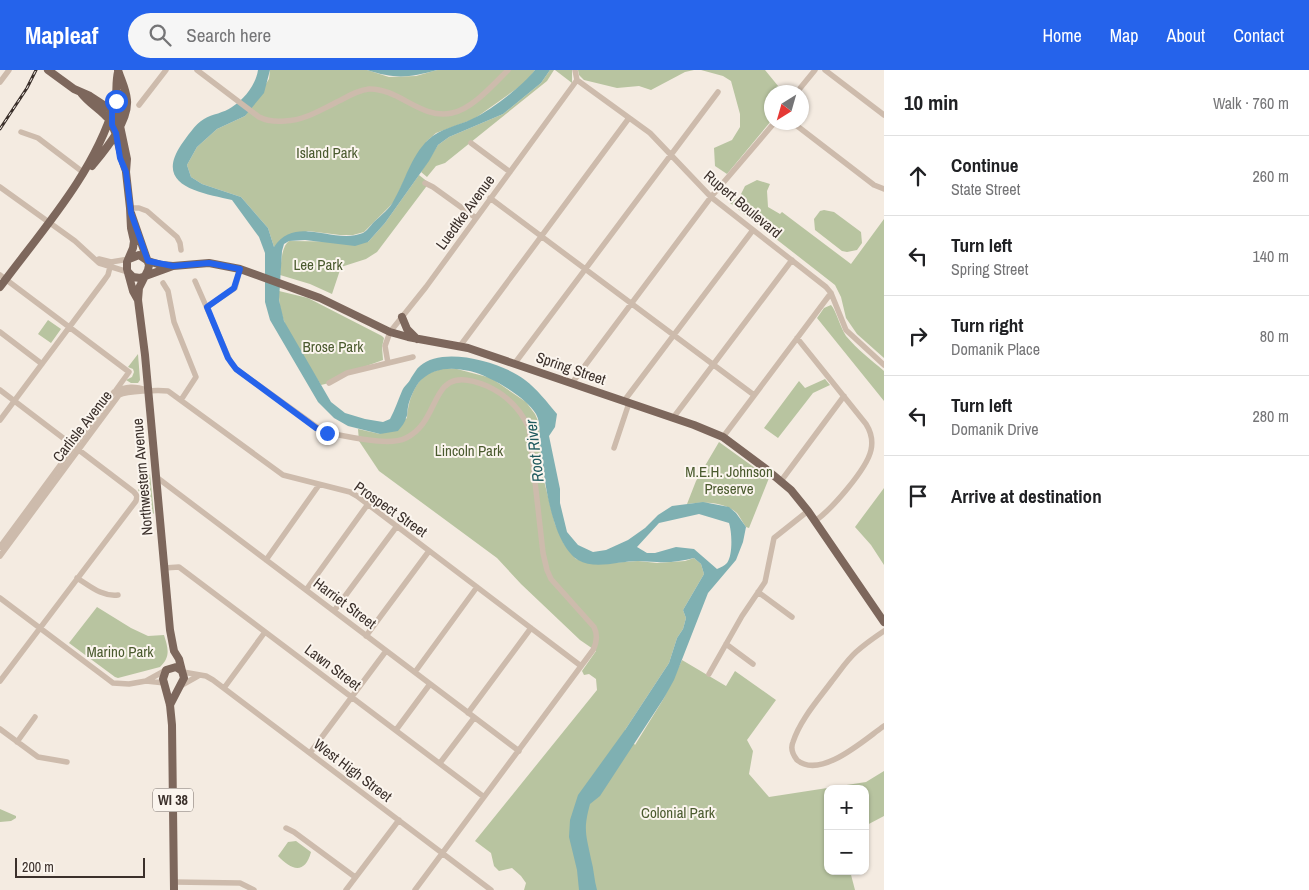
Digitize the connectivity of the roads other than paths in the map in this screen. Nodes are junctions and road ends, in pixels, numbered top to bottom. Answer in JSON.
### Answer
{"nodes":[{"id":1,"x":9,"y":70,"type":"edge"},
{"id":2,"x":48,"y":70,"type":"edge"},
{"id":3,"x":166,"y":70,"type":"edge"},
{"id":4,"x":197,"y":70,"type":"edge"},
{"id":5,"x":508,"y":70,"type":"edge"},
{"id":6,"x":575,"y":70,"type":"edge"},
{"id":7,"x":815,"y":70,"type":"edge"},
{"id":8,"x":825,"y":70,"type":"edge"},
{"id":9,"x":118,"y":71,"type":"edge"},
{"id":10,"x":577,"y":80,"type":"junction"},
{"id":11,"x":0,"y":82,"type":"edge"},
{"id":12,"x":803,"y":85,"type":"edge"},
{"id":13,"x":116,"y":87,"type":"junction"},
{"id":14,"x":718,"y":92,"type":"dead end"},
{"id":15,"x":81,"y":93,"type":"junction"},
{"id":16,"x":101,"y":103,"type":"junction"},
{"id":17,"x":139,"y":105,"type":"dead end"},
{"id":18,"x":112,"y":111,"type":"junction"},
{"id":19,"x":126,"y":113,"type":"junction"},
{"id":20,"x":884,"y":115,"type":"edge"},
{"id":21,"x":629,"y":118,"type":"junction"},
{"id":22,"x":115,"y":122,"type":"junction"},
{"id":23,"x":768,"y":130,"type":"edge"},
{"id":24,"x":802,"y":130,"type":"edge"},
{"id":25,"x":22,"y":132,"type":"dead end"},
{"id":26,"x":116,"y":133,"type":"junction"},
{"id":27,"x":471,"y":143,"type":"dead end"},
{"id":28,"x":125,"y":144,"type":"junction"},
{"id":29,"x":119,"y":153,"type":"junction"},
{"id":30,"x":670,"y":155,"type":"junction"},
{"id":31,"x":98,"y":158,"type":"junction"},
{"id":32,"x":126,"y":172,"type":"junction"},
{"id":33,"x":510,"y":172,"type":"junction"},
{"id":34,"x":84,"y":173,"type":"junction"},
{"id":35,"x":425,"y":183,"type":"dead end"},
{"id":36,"x":0,"y":187,"type":"edge"},
{"id":37,"x":883,"y":187,"type":"edge"},
{"id":38,"x":712,"y":197,"type":"junction"},
{"id":39,"x":490,"y":198,"type":"junction"},
{"id":40,"x":130,"y":210,"type":"junction"},
{"id":41,"x":476,"y":218,"type":"junction"},
{"id":42,"x":48,"y":222,"type":"junction"},
{"id":43,"x":753,"y":230,"type":"junction"},
{"id":44,"x":541,"y":236,"type":"junction"},
{"id":45,"x":181,"y":250,"type":"dead end"},
{"id":46,"x":95,"y":258,"type":"junction"},
{"id":47,"x":129,"y":259,"type":"junction"},
{"id":48,"x":792,"y":260,"type":"junction"},
{"id":49,"x":148,"y":261,"type":"junction"},
{"id":50,"x":173,"y":266,"type":"junction"},
{"id":51,"x":110,"y":267,"type":"junction"},
{"id":52,"x":240,"y":269,"type":"junction"},
{"id":53,"x":586,"y":270,"type":"junction"},
{"id":54,"x":128,"y":272,"type":"junction"},
{"id":55,"x":146,"y":274,"type":"junction"},
{"id":56,"x":3,"y":277,"type":"edge"},
{"id":57,"x":195,"y":281,"type":"dead end"},
{"id":58,"x":163,"y":283,"type":"dead end"},
{"id":59,"x":0,"y":287,"type":"edge"},
{"id":60,"x":831,"y":293,"type":"junction"},
{"id":61,"x":138,"y":300,"type":"junction"},
{"id":62,"x":632,"y":303,"type":"junction"},
{"id":63,"x":207,"y":307,"type":"junction"},
{"id":64,"x":402,"y":317,"type":"junction"},
{"id":65,"x":69,"y":328,"type":"junction"},
{"id":66,"x":0,"y":332,"type":"edge"},
{"id":67,"x":390,"y":332,"type":"junction"},
{"id":68,"x":675,"y":335,"type":"junction"},
{"id":69,"x":797,"y":338,"type":"junction"},
{"id":70,"x":417,"y":339,"type":"junction"},
{"id":71,"x":460,"y":346,"type":"junction"},
{"id":72,"x":412,"y":357,"type":"dead end"},
{"id":73,"x":388,"y":363,"type":"junction"},
{"id":74,"x":515,"y":363,"type":"junction"},
{"id":75,"x":42,"y":364,"type":"junction"},
{"id":76,"x":713,"y":365,"type":"junction"},
{"id":77,"x":884,"y":365,"type":"edge"},
{"id":78,"x":329,"y":383,"type":"dead end"},
{"id":79,"x":572,"y":383,"type":"junction"},
{"id":80,"x":0,"y":390,"type":"edge"},
{"id":81,"x":148,"y":390,"type":"junction"},
{"id":82,"x":114,"y":392,"type":"junction"},
{"id":83,"x":754,"y":395,"type":"junction"},
{"id":84,"x":844,"y":396,"type":"junction"},
{"id":85,"x":181,"y":400,"type":"junction"},
{"id":86,"x":14,"y":401,"type":"junction"},
{"id":87,"x":626,"y":402,"type":"junction"},
{"id":88,"x":673,"y":418,"type":"junction"},
{"id":89,"x":0,"y":420,"type":"edge"},
{"id":90,"x":723,"y":437,"type":"junction"},
{"id":91,"x":76,"y":448,"type":"junction"},
{"id":92,"x":614,"y":448,"type":"dead end"},
{"id":93,"x":155,"y":476,"type":"junction"},
{"id":94,"x":781,"y":480,"type":"junction"},
{"id":95,"x":319,"y":485,"type":"junction"},
{"id":96,"x":368,"y":504,"type":"junction"},
{"id":97,"x":808,"y":511,"type":"junction"},
{"id":98,"x":815,"y":521,"type":"junction"},
{"id":99,"x":21,"y":523,"type":"junction"},
{"id":100,"x":396,"y":526,"type":"junction"},
{"id":101,"x":0,"y":547,"type":"edge"},
{"id":102,"x":429,"y":551,"type":"junction"},
{"id":103,"x":0,"y":556,"type":"edge"},
{"id":104,"x":266,"y":560,"type":"junction"},
{"id":105,"x":164,"y":568,"type":"junction"},
{"id":106,"x":77,"y":578,"type":"junction"},
{"id":107,"x":477,"y":587,"type":"junction"},
{"id":108,"x":306,"y":590,"type":"junction"},
{"id":109,"x":758,"y":592,"type":"junction"},
{"id":110,"x":118,"y":595,"type":"dead end"},
{"id":111,"x":0,"y":598,"type":"edge"},
{"id":112,"x":334,"y":611,"type":"junction"},
{"id":113,"x":792,"y":617,"type":"dead end"},
{"id":114,"x":884,"y":622,"type":"edge"},
{"id":115,"x":40,"y":627,"type":"junction"},
{"id":116,"x":531,"y":628,"type":"junction"},
{"id":117,"x":884,"y":631,"type":"edge"},
{"id":118,"x":265,"y":632,"type":"junction"},
{"id":119,"x":366,"y":636,"type":"junction"},
{"id":120,"x":726,"y":644,"type":"junction"},
{"id":121,"x":174,"y":651,"type":"junction"},
{"id":122,"x":386,"y":651,"type":"junction"},
{"id":123,"x":753,"y":664,"type":"dead end"},
{"id":124,"x":581,"y":666,"type":"junction"},
{"id":125,"x":168,"y":669,"type":"junction"},
{"id":126,"x":182,"y":672,"type":"junction"},
{"id":127,"x":415,"y":672,"type":"junction"},
{"id":128,"x":709,"y":674,"type":"dead end"},
{"id":129,"x":198,"y":676,"type":"junction"},
{"id":130,"x":0,"y":681,"type":"edge"},
{"id":131,"x":146,"y":681,"type":"junction"},
{"id":132,"x":165,"y":684,"type":"junction"},
{"id":133,"x":430,"y":684,"type":"junction"},
{"id":134,"x":181,"y":686,"type":"junction"},
{"id":135,"x":224,"y":688,"type":"junction"},
{"id":136,"x":352,"y":696,"type":"junction"},
{"id":137,"x":170,"y":704,"type":"junction"},
{"id":138,"x":468,"y":713,"type":"junction"},
{"id":139,"x":35,"y":717,"type":"dead end"},
{"id":140,"x":474,"y":718,"type":"junction"},
{"id":141,"x":884,"y":726,"type":"edge"},
{"id":142,"x":0,"y":729,"type":"edge"},
{"id":143,"x":396,"y":730,"type":"junction"},
{"id":144,"x":17,"y":742,"type":"junction"},
{"id":145,"x":519,"y":751,"type":"junction"},
{"id":146,"x":310,"y":752,"type":"junction"},
{"id":147,"x":67,"y":762,"type":"dead end"},
{"id":148,"x":440,"y":763,"type":"junction"},
{"id":149,"x":484,"y":797,"type":"junction"},
{"id":150,"x":399,"y":820,"type":"junction"},
{"id":151,"x":286,"y":828,"type":"dead end"},
{"id":152,"x":442,"y":853,"type":"junction"},
{"id":153,"x":355,"y":877,"type":"junction"},
{"id":154,"x":174,"y":886,"type":"edge"},
{"id":155,"x":254,"y":890,"type":"edge"},
{"id":156,"x":346,"y":890,"type":"edge"},
{"id":157,"x":415,"y":890,"type":"edge"},
{"id":158,"x":491,"y":890,"type":"edge"}],
"edges":[{"from":1,"to":11,"type":"street"},
{"from":2,"to":15,"type":"main road","number":"WI 38"},
{"from":3,"to":17,"type":"street"},
{"from":4,"to":5,"type":"street"},
{"from":6,"to":10,"type":"street"},
{"from":7,"to":12,"type":"street"},
{"from":8,"to":20,"type":"street"},
{"from":9,"to":13,"type":"main road"},
{"from":9,"to":19,"type":"main road"},
{"from":9,"to":22,"type":"main road"},
{"from":10,"to":21,"type":"street","name":"Rupert Boulevard"},
{"from":10,"to":33,"type":"street","name":"Luedtke Avenue"},
{"from":13,"to":16,"type":"main road"},
{"from":13,"to":18,"type":"main road"},
{"from":14,"to":30,"type":"street"},
{"from":15,"to":16,"type":"main road","number":"WI 38"},
{"from":15,"to":22,"type":"main road","number":"WI 38"},
{"from":16,"to":18,"type":"main road","number":"WI 38"},
{"from":18,"to":22,"type":"main road","number":"WI 38"},
{"from":19,"to":22,"type":"main road"},
{"from":19,"to":28,"type":"main road"},
{"from":21,"to":30,"type":"street","name":"Rupert Boulevard"},
{"from":21,"to":44,"type":"street"},
{"from":22,"to":26,"type":"main road"},
{"from":22,"to":28,"type":"main road","number":"WI 38"},
{"from":22,"to":31,"type":"main road"},
{"from":22,"to":34,"type":"main road"},
{"from":23,"to":38,"type":"street"},
{"from":24,"to":37,"type":"street"},
{"from":25,"to":34,"type":"street"},
{"from":26,"to":29,"type":"main road","number":"WI 38"},
{"from":26,"to":31,"type":"main road"},
{"from":27,"to":33,"type":"street"},
{"from":28,"to":32,"type":"main road","number":"WI 38"},
{"from":29,"to":31,"type":"main road"},
{"from":29,"to":32,"type":"main road","number":"WI 38"},
{"from":30,"to":38,"type":"street","name":"Rupert Boulevard"},
{"from":30,"to":53,"type":"street"},
{"from":31,"to":34,"type":"main road"},
{"from":32,"to":40,"type":"main road","number":"WI 38"},
{"from":33,"to":39,"type":"street","name":"Luedtke Avenue"},
{"from":34,"to":42,"type":"main road"},
{"from":35,"to":41,"type":"street"},
{"from":36,"to":42,"type":"street"},
{"from":38,"to":43,"type":"street","name":"Rupert Boulevard"},
{"from":38,"to":62,"type":"street"},
{"from":39,"to":41,"type":"street","name":"Luedtke Avenue"},
{"from":39,"to":44,"type":"street"},
{"from":40,"to":45,"type":"street"},
{"from":40,"to":47,"type":"main road","number":"WI 38"},
{"from":40,"to":49,"type":"main road","number":"WI 38"},
{"from":41,"to":64,"type":"street","name":"Luedtke Avenue"},
{"from":42,"to":46,"type":"street"},
{"from":42,"to":56,"type":"main road"},
{"from":43,"to":48,"type":"street","name":"Rupert Boulevard"},
{"from":43,"to":68,"type":"street"},
{"from":44,"to":53,"type":"street"},
{"from":44,"to":71,"type":"street"},
{"from":46,"to":47,"type":"street"},
{"from":46,"to":51,"type":"street"},
{"from":47,"to":49,"type":"main road"},
{"from":47,"to":54,"type":"main road","number":"WI 38"},
{"from":48,"to":60,"type":"street","name":"Rupert Boulevard"},
{"from":48,"to":76,"type":"street"},
{"from":49,"to":50,"type":"main road","name":"Spring Street"},
{"from":49,"to":55,"type":"main road","number":"WI 38"},
{"from":50,"to":52,"type":"main road","name":"Spring Street"},
{"from":50,"to":55,"type":"main road","name":"Spring Street"},
{"from":51,"to":54,"type":"street"},
{"from":51,"to":65,"type":"street"},
{"from":52,"to":63,"type":"street"},
{"from":52,"to":67,"type":"main road","name":"Spring Street"},
{"from":53,"to":62,"type":"street"},
{"from":53,"to":74,"type":"street"},
{"from":54,"to":55,"type":"main road"},
{"from":54,"to":61,"type":"main road","name":"Northwestern Avenue","number":"WI 38"},
{"from":55,"to":61,"type":"main road","name":"Northwestern Avenue","number":"WI 38"},
{"from":56,"to":59,"type":"main road"},
{"from":56,"to":65,"type":"street"},
{"from":57,"to":63,"type":"street"},
{"from":58,"to":85,"type":"street"},
{"from":60,"to":69,"type":"street"},
{"from":60,"to":77,"type":"street","name":"Rupert Boulevard"},
{"from":61,"to":81,"type":"main road","name":"Northwestern Avenue","number":"WI 38"},
{"from":62,"to":68,"type":"street"},
{"from":62,"to":79,"type":"street"},
{"from":63,"to":124,"type":"street"},
{"from":64,"to":67,"type":"street","name":"Luedtke Avenue"},
{"from":64,"to":70,"type":"main road"},
{"from":65,"to":75,"type":"street"},
{"from":65,"to":82,"type":"street"},
{"from":66,"to":75,"type":"street"},
{"from":67,"to":70,"type":"main road","name":"Spring Street"},
{"from":67,"to":73,"type":"street"},
{"from":68,"to":76,"type":"street"},
{"from":68,"to":87,"type":"street"},
{"from":69,"to":83,"type":"street"},
{"from":69,"to":84,"type":"street"},
{"from":70,"to":71,"type":"main road","name":"Spring Street"},
{"from":71,"to":74,"type":"main road","name":"Spring Street"},
{"from":72,"to":73,"type":"street"},
{"from":73,"to":78,"type":"street"},
{"from":74,"to":79,"type":"main road","name":"Spring Street"},
{"from":75,"to":86,"type":"street"},
{"from":76,"to":83,"type":"street"},
{"from":76,"to":88,"type":"street"},
{"from":79,"to":87,"type":"main road","name":"Spring Street"},
{"from":80,"to":86,"type":"street"},
{"from":81,"to":82,"type":"street","name":"Carlisle Avenue"},
{"from":81,"to":85,"type":"street","name":"Prospect Street"},
{"from":81,"to":91,"type":"street","name":"Carlisle Avenue"},
{"from":81,"to":93,"type":"main road","name":"Northwestern Avenue","number":"WI 38"},
{"from":82,"to":91,"type":"street","name":"Carlisle Avenue"},
{"from":83,"to":90,"type":"street"},
{"from":84,"to":94,"type":"street"},
{"from":84,"to":98,"type":"street"},
{"from":85,"to":95,"type":"street","name":"Prospect Street"},
{"from":86,"to":89,"type":"street"},
{"from":86,"to":91,"type":"street"},
{"from":87,"to":88,"type":"main road","name":"Spring Street"},
{"from":87,"to":92,"type":"street"},
{"from":88,"to":90,"type":"main road","name":"Spring Street"},
{"from":90,"to":94,"type":"main road","name":"Spring Street"},
{"from":91,"to":99,"type":"street","name":"Carlisle Avenue"},
{"from":91,"to":106,"type":"street"},
{"from":93,"to":104,"type":"street","name":"Harriet Street"},
{"from":93,"to":105,"type":"main road","name":"Northwestern Avenue","number":"WI 38"},
{"from":94,"to":97,"type":"main road","name":"Spring Street"},
{"from":95,"to":96,"type":"street","name":"Prospect Street"},
{"from":95,"to":104,"type":"street"},
{"from":96,"to":100,"type":"street","name":"Prospect Street"},
{"from":96,"to":108,"type":"street"},
{"from":97,"to":98,"type":"main road","name":"Spring Street"},
{"from":97,"to":109,"type":"street"},
{"from":98,"to":114,"type":"main road","name":"Spring Street"},
{"from":99,"to":101,"type":"street","name":"Carlisle Avenue"},
{"from":99,"to":103,"type":"street","name":"Carlisle Avenue"},
{"from":100,"to":102,"type":"street","name":"Prospect Street"},
{"from":100,"to":112,"type":"street"},
{"from":102,"to":107,"type":"street","name":"Prospect Street"},
{"from":102,"to":119,"type":"street"},
{"from":104,"to":108,"type":"street","name":"Harriet Street"},
{"from":105,"to":118,"type":"street","name":"Lawn Street"},
{"from":105,"to":121,"type":"main road","name":"Northwestern Avenue","number":"WI 38"},
{"from":106,"to":110,"type":"street"},
{"from":106,"to":115,"type":"street"},
{"from":107,"to":116,"type":"street","name":"Prospect Street"},
{"from":107,"to":127,"type":"street"},
{"from":108,"to":112,"type":"street","name":"Harriet Street"},
{"from":109,"to":113,"type":"street"},
{"from":109,"to":120,"type":"street"},
{"from":111,"to":115,"type":"street"},
{"from":112,"to":119,"type":"street","name":"Harriet Street"},
{"from":115,"to":130,"type":"street"},
{"from":115,"to":131,"type":"street"},
{"from":116,"to":124,"type":"street","name":"Prospect Street"},
{"from":116,"to":138,"type":"street"},
{"from":117,"to":141,"type":"street"},
{"from":118,"to":135,"type":"street"},
{"from":118,"to":136,"type":"street","name":"Lawn Street"},
{"from":119,"to":122,"type":"street","name":"Harriet Street"},
{"from":120,"to":123,"type":"street"},
{"from":120,"to":128,"type":"street"},
{"from":121,"to":125,"type":"main road","name":"Northwestern Avenue","number":"WI 38"},
{"from":121,"to":126,"type":"main road","name":"Northwestern Avenue","number":"WI 38"},
{"from":122,"to":127,"type":"street","name":"Harriet Street"},
{"from":122,"to":136,"type":"street"},
{"from":124,"to":145,"type":"street"},
{"from":125,"to":126,"type":"main road"},
{"from":125,"to":131,"type":"street"},
{"from":125,"to":132,"type":"main road","number":"WI 38"},
{"from":126,"to":129,"type":"street","name":"West High Street"},
{"from":126,"to":134,"type":"main road","number":"WI 38"},
{"from":127,"to":133,"type":"street","name":"Harriet Street"},
{"from":129,"to":134,"type":"street"},
{"from":129,"to":135,"type":"street","name":"West High Street"},
{"from":131,"to":132,"type":"street"},
{"from":132,"to":134,"type":"main road"},
{"from":132,"to":137,"type":"main road","number":"WI 38"},
{"from":133,"to":138,"type":"street","name":"Harriet Street"},
{"from":133,"to":143,"type":"street"},
{"from":134,"to":137,"type":"main road","number":"WI 38"},
{"from":135,"to":146,"type":"street","name":"West High Street"},
{"from":136,"to":143,"type":"street","name":"Lawn Street"},
{"from":136,"to":146,"type":"street"},
{"from":137,"to":154,"type":"main road","number":"WI 38"},
{"from":138,"to":140,"type":"street","name":"Harriet Street"},
{"from":139,"to":144,"type":"street"},
{"from":140,"to":145,"type":"street","name":"Harriet Street"},
{"from":140,"to":148,"type":"street"},
{"from":142,"to":144,"type":"street"},
{"from":143,"to":148,"type":"street","name":"Lawn Street"},
{"from":144,"to":147,"type":"street"},
{"from":145,"to":149,"type":"street"},
{"from":146,"to":150,"type":"street","name":"West High Street"},
{"from":148,"to":149,"type":"street","name":"Lawn Street"},
{"from":149,"to":152,"type":"street"},
{"from":150,"to":152,"type":"street","name":"West High Street"},
{"from":150,"to":153,"type":"street"},
{"from":151,"to":153,"type":"street"},
{"from":152,"to":157,"type":"street"},
{"from":152,"to":158,"type":"street","name":"West High Street"},
{"from":153,"to":156,"type":"street"},
{"from":154,"to":155,"type":"street"}]}
